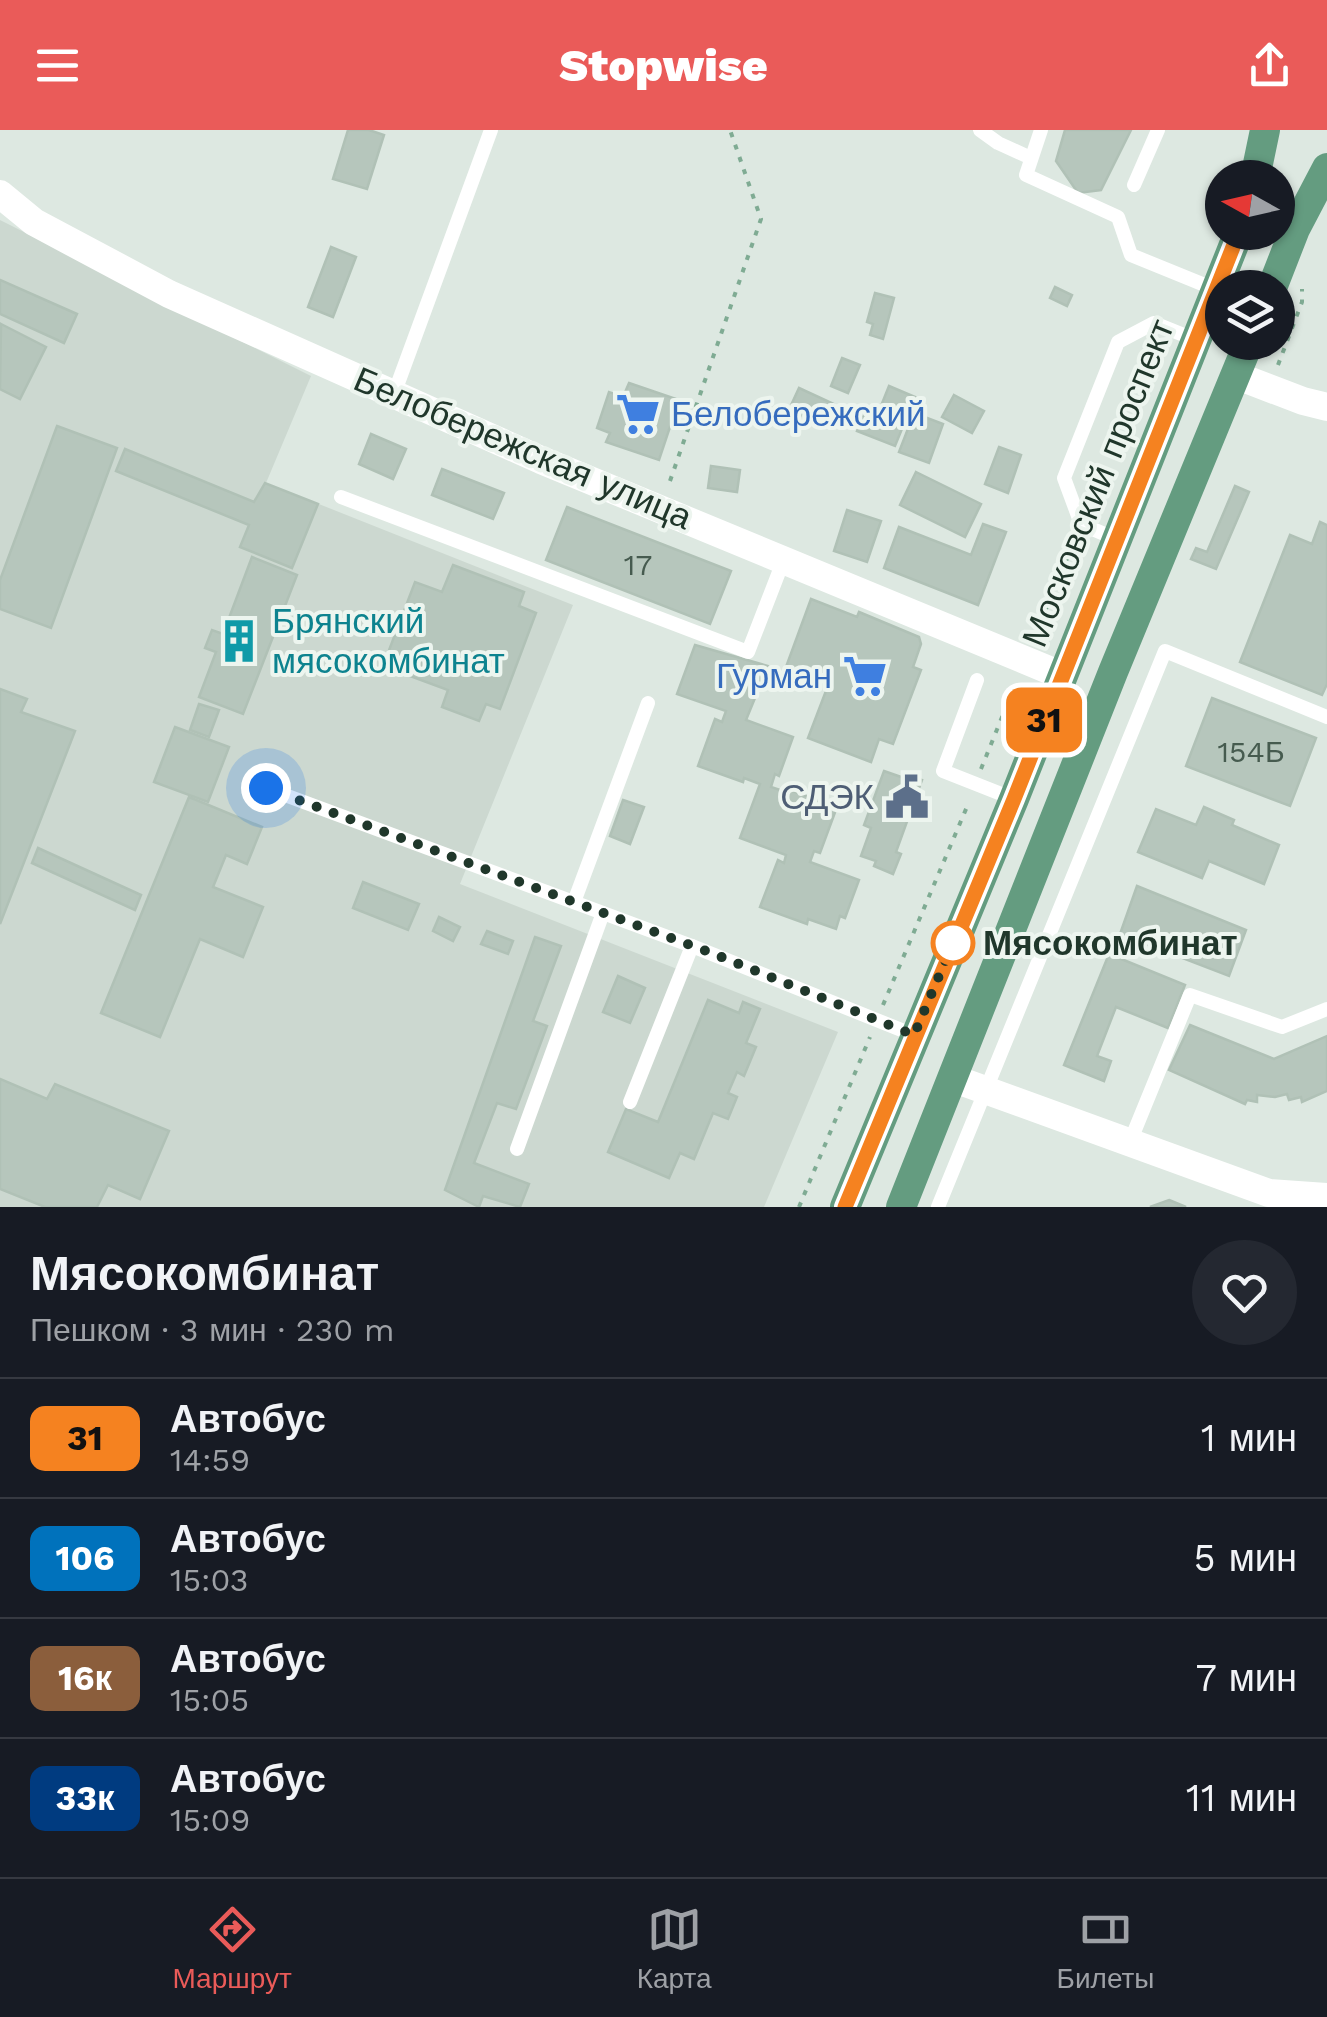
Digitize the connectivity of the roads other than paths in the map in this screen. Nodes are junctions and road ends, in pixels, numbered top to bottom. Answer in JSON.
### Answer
{"nodes":[{"id":1,"x":491,"y":130,"type":"edge"},
{"id":2,"x":980,"y":130,"type":"edge"},
{"id":3,"x":1041,"y":130,"type":"edge"},
{"id":4,"x":1158,"y":130,"type":"edge"},
{"id":5,"x":1265,"y":130,"type":"edge"},
{"id":6,"x":1031,"y":158,"type":"junction"},
{"id":7,"x":1259,"y":160,"type":"edge"},
{"id":8,"x":1327,"y":168,"type":"edge"},
{"id":9,"x":1134,"y":185,"type":"dead end"},
{"id":10,"x":0,"y":194,"type":"edge"},
{"id":11,"x":1290,"y":270,"type":"edge"},
{"id":12,"x":1205,"y":285,"type":"edge"},
{"id":13,"x":1205,"y":321,"type":"edge"},
{"id":14,"x":1197,"y":340,"type":"junction"},
{"id":15,"x":1241,"y":360,"type":"edge"},
{"id":16,"x":1235,"y":375,"type":"junction"},
{"id":17,"x":394,"y":394,"type":"junction"},
{"id":18,"x":1327,"y":406,"type":"edge"},
{"id":19,"x":341,"y":497,"type":"dead end"},
{"id":20,"x":1116,"y":539,"type":"junction"},
{"id":21,"x":784,"y":558,"type":"junction"},
{"id":22,"x":1061,"y":675,"type":"junction"},
{"id":23,"x":977,"y":680,"type":"dead end"},
{"id":24,"x":648,"y":703,"type":"dead end"},
{"id":25,"x":1327,"y":717,"type":"edge"},
{"id":26,"x":266,"y":788,"type":"dead end"},
{"id":27,"x":1014,"y":799,"type":"junction"},
{"id":28,"x":574,"y":902,"type":"junction"},
{"id":29,"x":604,"y":913,"type":"junction"},
{"id":30,"x":692,"y":946,"type":"junction"},
{"id":31,"x":1327,"y":1009,"type":"edge"},
{"id":32,"x":914,"y":1035,"type":"junction"},
{"id":33,"x":952,"y":1078,"type":"junction"},
{"id":34,"x":986,"y":1089,"type":"junction"},
{"id":35,"x":630,"y":1102,"type":"dead end"},
{"id":36,"x":1130,"y":1142,"type":"junction"},
{"id":37,"x":517,"y":1149,"type":"dead end"},
{"id":38,"x":1327,"y":1197,"type":"edge"},
{"id":39,"x":1266,"y":1200,"type":"edge"},
{"id":40,"x":845,"y":1207,"type":"edge"},
{"id":41,"x":900,"y":1207,"type":"edge"},
{"id":42,"x":938,"y":1207,"type":"edge"}],
"edges":[{"from":1,"to":17,"type":"lane"},
{"from":2,"to":6,"type":"lane"},
{"from":3,"to":6,"type":"lane"},
{"from":4,"to":9,"type":"lane"},
{"from":5,"to":7,"type":"main road"},
{"from":6,"to":12,"type":"lane"},
{"from":8,"to":11,"type":"main road"},
{"from":10,"to":17,"type":"street","name":"Белобережская улица"},
{"from":13,"to":14,"type":"main road","name":"Московский проспект"},
{"from":14,"to":20,"type":"main road","name":"Московский проспект"},
{"from":14,"to":20,"type":"lane"},
{"from":15,"to":16,"type":"main road"},
{"from":16,"to":18,"type":"street"},
{"from":16,"to":33,"type":"main road"},
{"from":17,"to":21,"type":"street","name":"Белобережская улица"},
{"from":19,"to":21,"type":"lane"},
{"from":20,"to":22,"type":"main road","name":"Московский проспект"},
{"from":21,"to":22,"type":"street","name":"Белобережская улица"},
{"from":22,"to":27,"type":"main road","name":"Московский проспект"},
{"from":23,"to":27,"type":"lane"},
{"from":24,"to":28,"type":"lane"},
{"from":25,"to":34,"type":"lane"},
{"from":26,"to":28,"type":"lane"},
{"from":27,"to":32,"type":"main road","name":"Московский проспект"},
{"from":28,"to":29,"type":"lane"},
{"from":29,"to":30,"type":"lane"},
{"from":29,"to":37,"type":"lane"},
{"from":30,"to":32,"type":"lane"},
{"from":30,"to":35,"type":"lane"},
{"from":31,"to":36,"type":"lane"},
{"from":32,"to":40,"type":"main road","name":"Московский проспект"},
{"from":33,"to":34,"type":"street"},
{"from":33,"to":41,"type":"main road"},
{"from":34,"to":36,"type":"street"},
{"from":34,"to":42,"type":"lane"},
{"from":36,"to":39,"type":"street"},
{"from":38,"to":39,"type":"street"}]}
